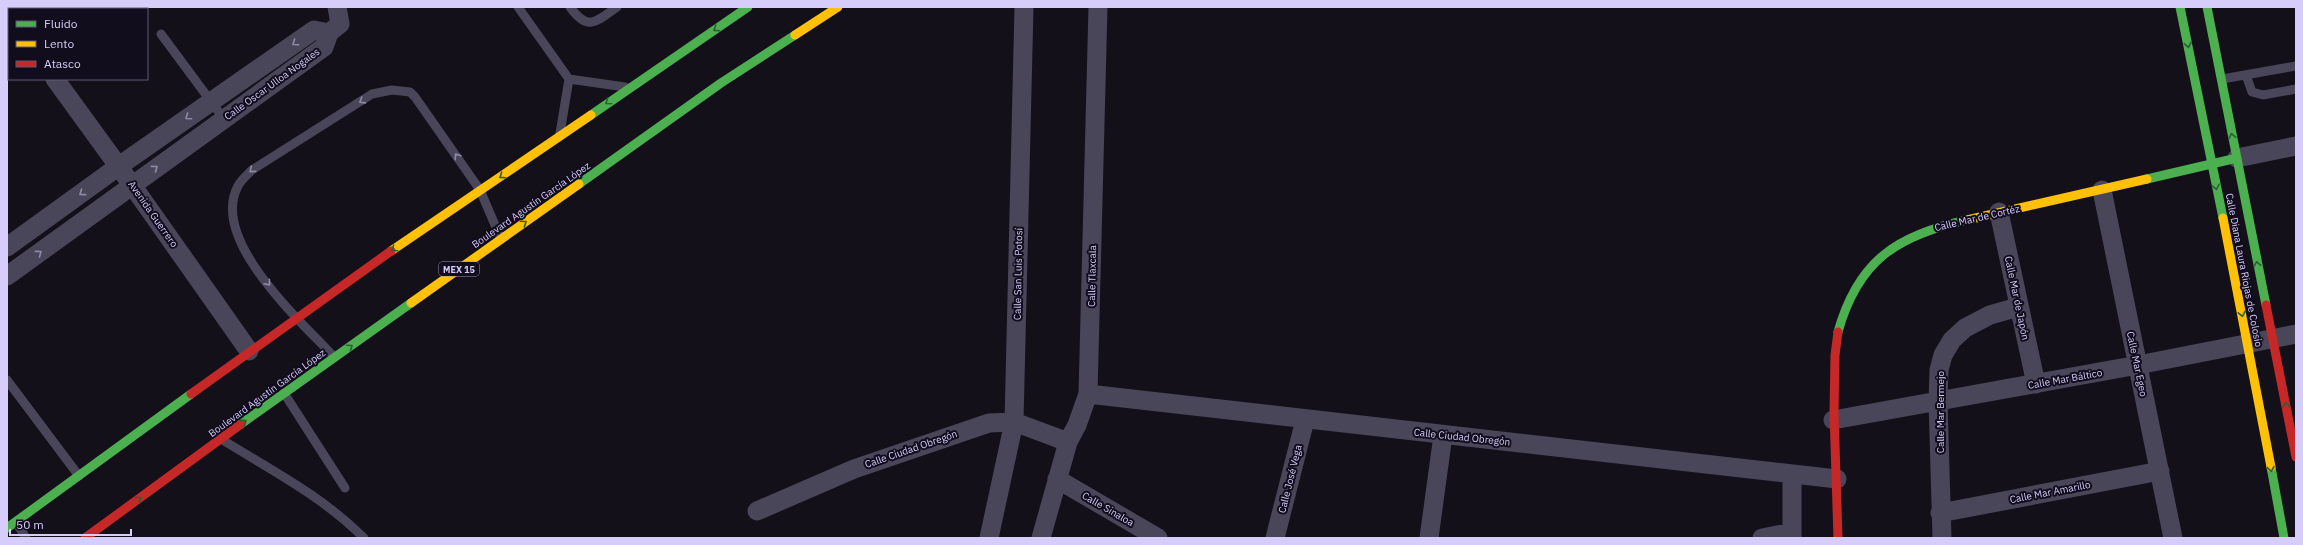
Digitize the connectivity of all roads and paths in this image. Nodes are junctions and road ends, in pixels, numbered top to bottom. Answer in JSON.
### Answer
{"nodes":[{"id":1,"x":337,"y":7,"type":"edge"},
{"id":2,"x":518,"y":7,"type":"edge"},
{"id":3,"x":570,"y":7,"type":"edge"},
{"id":4,"x":617,"y":7,"type":"edge"},
{"id":5,"x":748,"y":7,"type":"edge"},
{"id":6,"x":838,"y":7,"type":"edge"},
{"id":7,"x":1024,"y":7,"type":"edge"},
{"id":8,"x":1098,"y":7,"type":"edge"},
{"id":9,"x":2180,"y":7,"type":"edge"},
{"id":10,"x":2207,"y":7,"type":"edge"},
{"id":11,"x":329,"y":33,"type":"junction"},
{"id":12,"x":161,"y":34,"type":"dead end"},
{"id":13,"x":2296,"y":66,"type":"edge"},
{"id":14,"x":2246,"y":75,"type":"junction"},
{"id":15,"x":569,"y":79,"type":"junction"},
{"id":16,"x":2222,"y":79,"type":"junction"},
{"id":17,"x":56,"y":80,"type":"edge"},
{"id":18,"x":630,"y":87,"type":"junction"},
{"id":19,"x":2296,"y":89,"type":"edge"},
{"id":20,"x":211,"y":101,"type":"junction"},
{"id":21,"x":224,"y":118,"type":"junction"},
{"id":22,"x":559,"y":136,"type":"junction"},
{"id":23,"x":2296,"y":146,"type":"edge"},
{"id":24,"x":2237,"y":158,"type":"junction"},
{"id":25,"x":2211,"y":164,"type":"junction"},
{"id":26,"x":119,"y":166,"type":"junction"},
{"id":27,"x":132,"y":184,"type":"junction"},
{"id":28,"x":480,"y":190,"type":"junction"},
{"id":29,"x":2102,"y":190,"type":"junction"},
{"id":30,"x":1999,"y":212,"type":"junction"},
{"id":31,"x":501,"y":239,"type":"junction"},
{"id":32,"x":7,"y":247,"type":"edge"},
{"id":33,"x":7,"y":276,"type":"edge"},
{"id":34,"x":2018,"y":307,"type":"junction"},
{"id":35,"x":296,"y":317,"type":"junction"},
{"id":36,"x":2296,"y":334,"type":"edge"},
{"id":37,"x":2272,"y":339,"type":"junction"},
{"id":38,"x":2248,"y":344,"type":"junction"},
{"id":39,"x":249,"y":351,"type":"junction"},
{"id":40,"x":335,"y":357,"type":"junction"},
{"id":41,"x":2138,"y":366,"type":"junction"},
{"id":42,"x":7,"y":380,"type":"edge"},
{"id":43,"x":2036,"y":384,"type":"junction"},
{"id":44,"x":284,"y":393,"type":"junction"},
{"id":45,"x":1088,"y":394,"type":"junction"},
{"id":46,"x":1938,"y":401,"type":"junction"},
{"id":47,"x":1305,"y":420,"type":"junction"},
{"id":48,"x":1834,"y":420,"type":"junction"},
{"id":49,"x":1014,"y":422,"type":"junction"},
{"id":50,"x":1443,"y":435,"type":"junction"},
{"id":51,"x":221,"y":439,"type":"junction"},
{"id":52,"x":1068,"y":442,"type":"junction"},
{"id":53,"x":2295,"y":448,"type":"edge"},
{"id":54,"x":2267,"y":450,"type":"junction"},
{"id":55,"x":2160,"y":471,"type":"junction"},
{"id":56,"x":1792,"y":474,"type":"junction"},
{"id":57,"x":79,"y":476,"type":"junction"},
{"id":58,"x":1836,"y":479,"type":"junction"},
{"id":59,"x":1057,"y":480,"type":"junction"},
{"id":60,"x":345,"y":488,"type":"dead end"},
{"id":61,"x":757,"y":511,"type":"dead end"},
{"id":62,"x":1940,"y":513,"type":"junction"},
{"id":63,"x":16,"y":522,"type":"junction"},
{"id":64,"x":7,"y":528,"type":"edge"},
{"id":65,"x":1792,"y":535,"type":"edge"},
{"id":66,"x":26,"y":538,"type":"edge"},
{"id":67,"x":84,"y":538,"type":"edge"},
{"id":68,"x":364,"y":538,"type":"edge"},
{"id":69,"x":989,"y":538,"type":"edge"},
{"id":70,"x":1041,"y":538,"type":"edge"},
{"id":71,"x":1158,"y":538,"type":"edge"},
{"id":72,"x":1275,"y":538,"type":"edge"},
{"id":73,"x":1429,"y":538,"type":"edge"},
{"id":74,"x":1762,"y":538,"type":"edge"},
{"id":75,"x":1838,"y":538,"type":"edge"},
{"id":76,"x":1942,"y":538,"type":"edge"},
{"id":77,"x":2173,"y":538,"type":"edge"},
{"id":78,"x":2284,"y":538,"type":"edge"}],
"edges":[{"from":1,"to":11,"type":"street"},
{"from":2,"to":15,"type":"lane"},
{"from":3,"to":4,"type":"lane"},
{"from":5,"to":18,"type":"main road","one_way":true},
{"from":31,"to":6,"type":"main road","name":"Boulevard Agustín García López","number":"MEX 15","one_way":true},
{"from":7,"to":49,"type":"street","name":"Calle San Luis Potosí"},
{"from":8,"to":45,"type":"street","name":"Calle Tlaxcala"},
{"from":9,"to":25,"type":"main road","name":"Calle Diana Laura Riojas de Colosio","one_way":true},
{"from":10,"to":16,"type":"main road","name":"Calle Diana Laura Riojas de Colosio"},
{"from":11,"to":20,"type":"street","name":"Calle Oscar Ulloa Nogales","one_way":true},
{"from":11,"to":21,"type":"street","name":"Calle Oscar Ulloa Nogales"},
{"from":12,"to":20,"type":"lane"},
{"from":13,"to":14,"type":"lane"},
{"from":14,"to":16,"type":"lane"},
{"from":14,"to":19,"type":"lane"},
{"from":15,"to":18,"type":"lane"},
{"from":15,"to":22,"type":"lane"},
{"from":24,"to":16,"type":"main road","name":"Calle Diana Laura Riojas de Colosio","one_way":true},
{"from":17,"to":26,"type":"street","name":"Avenida Guerrero"},
{"from":18,"to":22,"type":"main road","one_way":true},
{"from":20,"to":21,"type":"lane"},
{"from":20,"to":26,"type":"street","name":"Calle Oscar Ulloa Nogales","one_way":true},
{"from":27,"to":21,"type":"street","name":"Calle Oscar Ulloa Nogales","one_way":true},
{"from":22,"to":28,"type":"main road","one_way":true},
{"from":23,"to":24,"type":"street","name":"Calle Mar de Cortéz"},
{"from":24,"to":25,"type":"main road","name":"Calle Mar de Cortéz"},
{"from":37,"to":24,"type":"main road","name":"Calle Diana Laura Riojas de Colosio","one_way":true},
{"from":25,"to":29,"type":"main road","name":"Calle Mar de Cortéz"},
{"from":25,"to":38,"type":"main road","name":"Calle Diana Laura Riojas de Colosio","one_way":true},
{"from":26,"to":27,"type":"street","name":"Avenida Guerrero"},
{"from":26,"to":32,"type":"street","name":"Calle Oscar Ulloa Nogales","one_way":true},
{"from":33,"to":27,"type":"street","name":"Calle Oscar Ulloa Nogales","one_way":true},
{"from":27,"to":39,"type":"street","name":"Avenida Guerrero"},
{"from":28,"to":31,"type":"lane"},
{"from":28,"to":35,"type":"main road","one_way":true},
{"from":28,"to":35,"type":"lane","one_way":true},
{"from":29,"to":30,"type":"main road","name":"Calle Mar de Cortéz"},
{"from":29,"to":41,"type":"street","name":"Calle Mar Egeo"},
{"from":30,"to":34,"type":"street","name":"Calle Mar de Japón"},
{"from":30,"to":48,"type":"main road","name":"Calle Mar de Cortéz"},
{"from":40,"to":31,"type":"main road","name":"Boulevard Agustín García López","number":"MEX 15","one_way":true},
{"from":34,"to":43,"type":"street","name":"Calle Mar de Japón"},
{"from":34,"to":46,"type":"street","name":"Calle Mar Bermejo"},
{"from":35,"to":39,"type":"main road"},
{"from":35,"to":40,"type":"lane"},
{"from":36,"to":37,"type":"street","name":"Calle Mar Báltico"},
{"from":37,"to":38,"type":"street","name":"Calle Mar Báltico"},
{"from":53,"to":37,"type":"main road","name":"Calle Diana Laura Riojas de Colosio","one_way":true},
{"from":38,"to":41,"type":"street","name":"Calle Mar Báltico"},
{"from":38,"to":54,"type":"main road","name":"Calle Diana Laura Riojas de Colosio"},
{"from":39,"to":57,"type":"main road"},
{"from":40,"to":44,"type":"main road","name":"Boulevard Agustín García López","number":"MEX 15"},
{"from":41,"to":43,"type":"street","name":"Calle Mar Báltico"},
{"from":41,"to":55,"type":"street","name":"Calle Mar Egeo"},
{"from":42,"to":57,"type":"lane"},
{"from":43,"to":46,"type":"street","name":"Calle Mar Báltico"},
{"from":51,"to":44,"type":"main road","name":"Boulevard Agustín García López","number":"MEX 15","one_way":true},
{"from":44,"to":60,"type":"lane"},
{"from":45,"to":47,"type":"street","name":"Calle Ciudad Obregón"},
{"from":45,"to":52,"type":"street","name":"Calle Tlaxcala"},
{"from":46,"to":48,"type":"street","name":"Calle Mar Báltico"},
{"from":46,"to":62,"type":"street","name":"Calle Mar Bermejo"},
{"from":47,"to":50,"type":"street","name":"Calle Ciudad Obregón"},
{"from":47,"to":72,"type":"street","name":"Calle José Vega"},
{"from":48,"to":58,"type":"main road","name":"Calle Mar de Cortéz"},
{"from":49,"to":52,"type":"street","name":"Calle Ciudad Obregón"},
{"from":49,"to":61,"type":"street","name":"Calle Ciudad Obregón"},
{"from":49,"to":69,"type":"street","name":"Calle San Luis Potosí"},
{"from":50,"to":56,"type":"street","name":"Calle Ciudad Obregón"},
{"from":50,"to":73,"type":"street"},
{"from":67,"to":51,"type":"main road","name":"Boulevard Agustín García López","number":"MEX 15","one_way":true},
{"from":51,"to":68,"type":"lane"},
{"from":52,"to":59,"type":"street","name":"Calle Tlaxcala"},
{"from":53,"to":54,"type":"street"},
{"from":54,"to":78,"type":"main road","name":"Calle Diana Laura Riojas de Colosio","one_way":true},
{"from":55,"to":62,"type":"street","name":"Calle Mar Amarillo"},
{"from":55,"to":77,"type":"street","name":"Calle Mar Egeo"},
{"from":56,"to":58,"type":"street","name":"Calle Ciudad Obregón"},
{"from":56,"to":65,"type":"street"},
{"from":57,"to":63,"type":"main road"},
{"from":58,"to":75,"type":"main road","name":"Calle Mar de Cortéz"},
{"from":59,"to":70,"type":"street","name":"Calle Tlaxcala"},
{"from":59,"to":71,"type":"street","name":"Calle Sinaloa"},
{"from":62,"to":76,"type":"street","name":"Calle Mar Bermejo"},
{"from":63,"to":64,"type":"main road"},
{"from":63,"to":66,"type":"lane"},
{"from":65,"to":74,"type":"street"}]}
